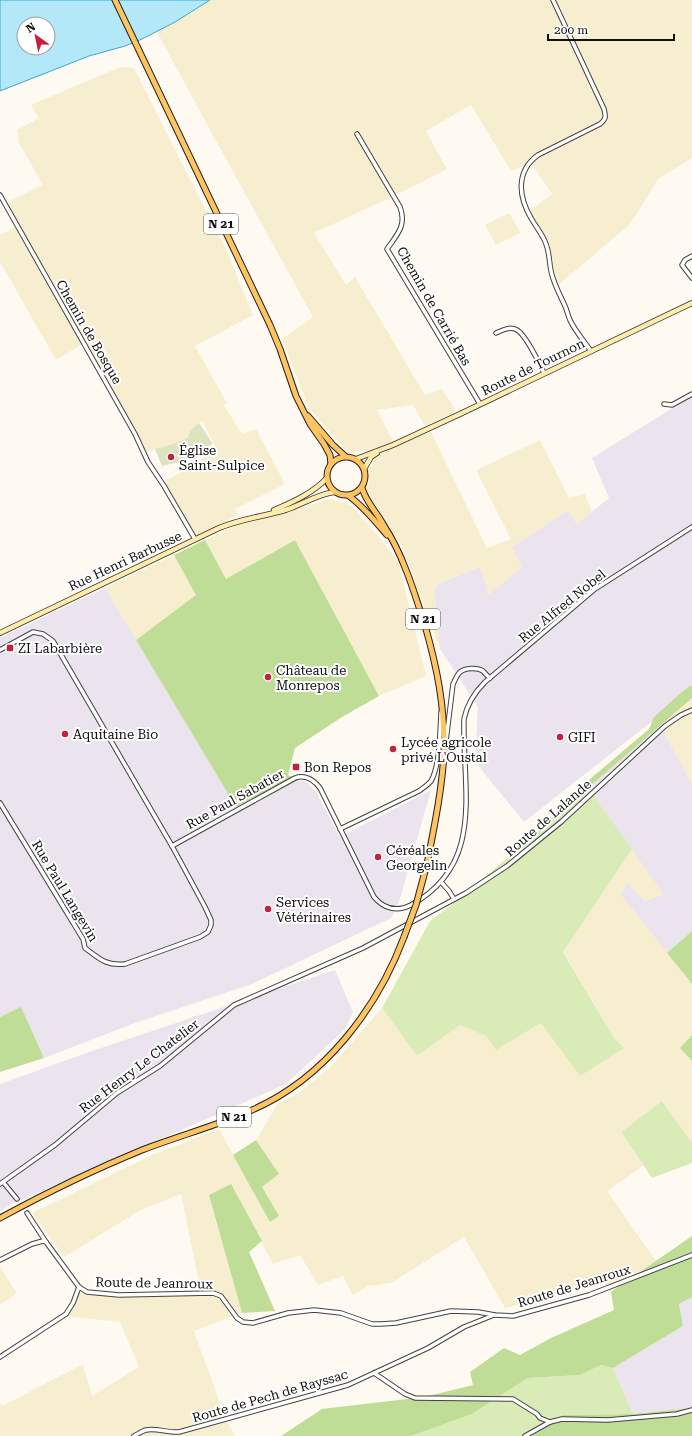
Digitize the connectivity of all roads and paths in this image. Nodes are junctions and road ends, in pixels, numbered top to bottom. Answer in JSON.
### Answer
{"nodes":[{"id":1,"x":115,"y":0,"type":"edge"},
{"id":2,"x":554,"y":0,"type":"edge"},
{"id":3,"x":357,"y":134,"type":"dead end"},
{"id":4,"x":0,"y":195,"type":"edge"},
{"id":5,"x":692,"y":256,"type":"edge"},
{"id":6,"x":692,"y":278,"type":"edge"},
{"id":7,"x":692,"y":303,"type":"edge"},
{"id":8,"x":496,"y":333,"type":"dead end"},
{"id":9,"x":591,"y":351,"type":"junction"},
{"id":10,"x":544,"y":373,"type":"junction"},
{"id":11,"x":692,"y":394,"type":"edge"},
{"id":12,"x":480,"y":404,"type":"junction"},
{"id":13,"x":664,"y":404,"type":"dead end"},
{"id":14,"x":302,"y":408,"type":"junction"},
{"id":15,"x":382,"y":449,"type":"junction"},
{"id":16,"x":345,"y":456,"type":"junction"},
{"id":17,"x":356,"y":459,"type":"junction"},
{"id":18,"x":331,"y":464,"type":"junction"},
{"id":19,"x":364,"y":469,"type":"junction"},
{"id":20,"x":327,"y":478,"type":"junction"},
{"id":21,"x":362,"y":488,"type":"junction"},
{"id":22,"x":335,"y":492,"type":"junction"},
{"id":23,"x":349,"y":496,"type":"junction"},
{"id":24,"x":261,"y":515,"type":"junction"},
{"id":25,"x":692,"y":527,"type":"edge"},
{"id":26,"x":195,"y":539,"type":"junction"},
{"id":27,"x":394,"y":545,"type":"junction"},
{"id":28,"x":0,"y":633,"type":"edge"},
{"id":29,"x":0,"y":650,"type":"edge"},
{"id":30,"x":490,"y":678,"type":"junction"},
{"id":31,"x":442,"y":697,"type":"junction"},
{"id":32,"x":472,"y":698,"type":"joint"},
{"id":33,"x":692,"y":710,"type":"edge"},
{"id":34,"x":444,"y":754,"type":"junction"},
{"id":35,"x":0,"y":803,"type":"edge"},
{"id":36,"x":340,"y":829,"type":"junction"},
{"id":37,"x":172,"y":846,"type":"junction"},
{"id":38,"x":441,"y":882,"type":"junction"},
{"id":39,"x":454,"y":900,"type":"junction"},
{"id":40,"x":405,"y":925,"type":"joint"},
{"id":41,"x":2,"y":1183,"type":"edge"},
{"id":42,"x":17,"y":1199,"type":"dead end"},
{"id":43,"x":27,"y":1213,"type":"dead end"},
{"id":44,"x":0,"y":1218,"type":"edge"},
{"id":45,"x":46,"y":1242,"type":"junction"},
{"id":46,"x":692,"y":1255,"type":"edge"},
{"id":47,"x":0,"y":1260,"type":"edge"},
{"id":48,"x":79,"y":1287,"type":"junction"},
{"id":49,"x":495,"y":1315,"type":"junction"},
{"id":50,"x":0,"y":1357,"type":"edge"},
{"id":51,"x":374,"y":1373,"type":"junction"},
{"id":52,"x":692,"y":1410,"type":"edge"},
{"id":53,"x":550,"y":1422,"type":"junction"},
{"id":54,"x":134,"y":1436,"type":"edge"},
{"id":55,"x":525,"y":1436,"type":"edge"}],
"edges":[{"from":1,"to":14,"type":"main road","number":"N 21"},
{"from":2,"to":9,"type":"street"},
{"from":3,"to":12,"type":"street","name":"Chemin de Carrié Bas"},
{"from":4,"to":26,"type":"street","name":"Chemin de Bosque"},
{"from":5,"to":6,"type":"street"},
{"from":7,"to":9,"type":"main road","name":"Route de Tournon"},
{"from":8,"to":10,"type":"street"},
{"from":9,"to":10,"type":"main road","name":"Route de Tournon"},
{"from":10,"to":12,"type":"main road","name":"Route de Tournon"},
{"from":11,"to":13,"type":"street"},
{"from":12,"to":15,"type":"main road","name":"Route de Tournon"},
{"from":14,"to":16,"type":"main road","number":"N 21"},
{"from":14,"to":18,"type":"main road","number":"N 21"},
{"from":15,"to":17,"type":"main road","name":"Route de Tournon"},
{"from":15,"to":19,"type":"main road"},
{"from":16,"to":17,"type":"main road"},
{"from":16,"to":18,"type":"main road"},
{"from":17,"to":19,"type":"main road"},
{"from":18,"to":20,"type":"main road"},
{"from":19,"to":21,"type":"main road"},
{"from":20,"to":22,"type":"main road"},
{"from":20,"to":24,"type":"main road","name":"Rue Henri Barbusse"},
{"from":21,"to":23,"type":"main road"},
{"from":21,"to":27,"type":"main road","number":"N 21"},
{"from":22,"to":23,"type":"main road"},
{"from":22,"to":24,"type":"main road","name":"Rue Henri Barbusse"},
{"from":23,"to":27,"type":"main road","number":"N 21"},
{"from":24,"to":26,"type":"main road","name":"Rue Henri Barbusse"},
{"from":25,"to":30,"type":"street","name":"Rue Alfred Nobel"},
{"from":26,"to":28,"type":"main road","name":"Rue Henri Barbusse"},
{"from":27,"to":31,"type":"main road","number":"N 21"},
{"from":29,"to":37,"type":"street"},
{"from":30,"to":32,"type":"street","name":"Rue Alfred Nobel"},
{"from":30,"to":34,"type":"street"},
{"from":31,"to":34,"type":"main road","number":"N 21"},
{"from":31,"to":36,"type":"street"},
{"from":32,"to":38,"type":"street","name":"Rue Paul Sabatier"},
{"from":33,"to":39,"type":"street","name":"Route de Lalande"},
{"from":34,"to":44,"type":"main road","number":"N 21","bridge":true},
{"from":35,"to":37,"type":"street","name":"Rue Paul Langevin"},
{"from":36,"to":37,"type":"street","name":"Rue Paul Sabatier"},
{"from":36,"to":38,"type":"street","name":"Rue Paul Sabatier"},
{"from":38,"to":39,"type":"street"},
{"from":39,"to":40,"type":"street","name":"Route de Lalande"},
{"from":40,"to":41,"type":"street","name":"Rue Henry Le Chatelier"},
{"from":41,"to":42,"type":"street"},
{"from":43,"to":45,"type":"street","name":"Route de Jeanroux"},
{"from":45,"to":47,"type":"street"},
{"from":45,"to":48,"type":"street","name":"Route de Jeanroux"},
{"from":46,"to":49,"type":"street","name":"Route de Jeanroux"},
{"from":48,"to":49,"type":"street","name":"Route de Jeanroux"},
{"from":48,"to":50,"type":"street"},
{"from":49,"to":51,"type":"street","name":"Route de Pech de Rayssac"},
{"from":51,"to":53,"type":"street"},
{"from":51,"to":54,"type":"street","name":"Route de Pech de Rayssac"},
{"from":52,"to":53,"type":"street"},
{"from":53,"to":55,"type":"street"}]}
